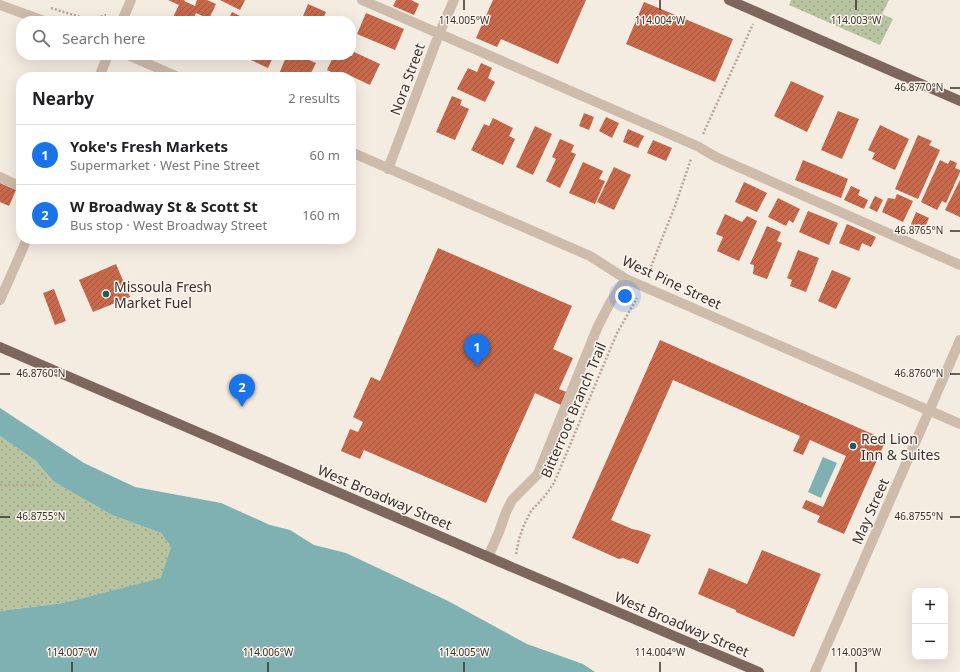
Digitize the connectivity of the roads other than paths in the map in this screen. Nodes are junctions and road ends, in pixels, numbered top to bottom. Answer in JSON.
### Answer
{"nodes":[{"id":1,"x":131,"y":0,"type":"edge"},
{"id":2,"x":362,"y":0,"type":"edge"},
{"id":3,"x":454,"y":0,"type":"edge"},
{"id":4,"x":729,"y":0,"type":"edge"},
{"id":5,"x":0,"y":5,"type":"edge"},
{"id":6,"x":30,"y":16,"type":"edge"},
{"id":7,"x":124,"y":16,"type":"edge"},
{"id":8,"x":439,"y":34,"type":"junction"},
{"id":9,"x":106,"y":60,"type":"edge"},
{"id":10,"x":139,"y":60,"type":"edge"},
{"id":11,"x":101,"y":72,"type":"edge"},
{"id":12,"x":167,"y":72,"type":"edge"},
{"id":13,"x":960,"y":102,"type":"edge"},
{"id":14,"x":356,"y":154,"type":"edge"},
{"id":15,"x":388,"y":169,"type":"junction"},
{"id":16,"x":0,"y":177,"type":"edge"},
{"id":17,"x":16,"y":185,"type":"edge"},
{"id":18,"x":25,"y":244,"type":"edge"},
{"id":19,"x":960,"y":265,"type":"edge"},
{"id":20,"x":626,"y":279,"type":"junction"},
{"id":21,"x":0,"y":300,"type":"edge"},
{"id":22,"x":960,"y":340,"type":"edge"},
{"id":23,"x":0,"y":347,"type":"edge"},
{"id":24,"x":929,"y":411,"type":"junction"},
{"id":25,"x":960,"y":424,"type":"edge"},
{"id":26,"x":488,"y":557,"type":"junction"},
{"id":27,"x":758,"y":672,"type":"edge"},
{"id":28,"x":815,"y":672,"type":"edge"}],
"edges":[{"from":1,"to":7,"type":"street"},
{"from":2,"to":8,"type":"street"},
{"from":3,"to":8,"type":"street","name":"Nora Street"},
{"from":4,"to":13,"type":"main road"},
{"from":5,"to":6,"type":"street"},
{"from":8,"to":15,"type":"street","name":"Nora Street"},
{"from":8,"to":19,"type":"street"},
{"from":9,"to":11,"type":"street"},
{"from":10,"to":12,"type":"street"},
{"from":14,"to":15,"type":"street","name":"West Pine Street"},
{"from":15,"to":20,"type":"street","name":"West Pine Street"},
{"from":16,"to":17,"type":"street"},
{"from":18,"to":21,"type":"street"},
{"from":20,"to":24,"type":"street","name":"West Pine Street"},
{"from":20,"to":26,"type":"street"},
{"from":22,"to":24,"type":"street","name":"May Street"},
{"from":23,"to":26,"type":"main road","name":"West Broadway Street"},
{"from":24,"to":25,"type":"street","name":"West Pine Street"},
{"from":24,"to":28,"type":"street","name":"May Street"},
{"from":26,"to":27,"type":"main road","name":"West Broadway Street"}]}
